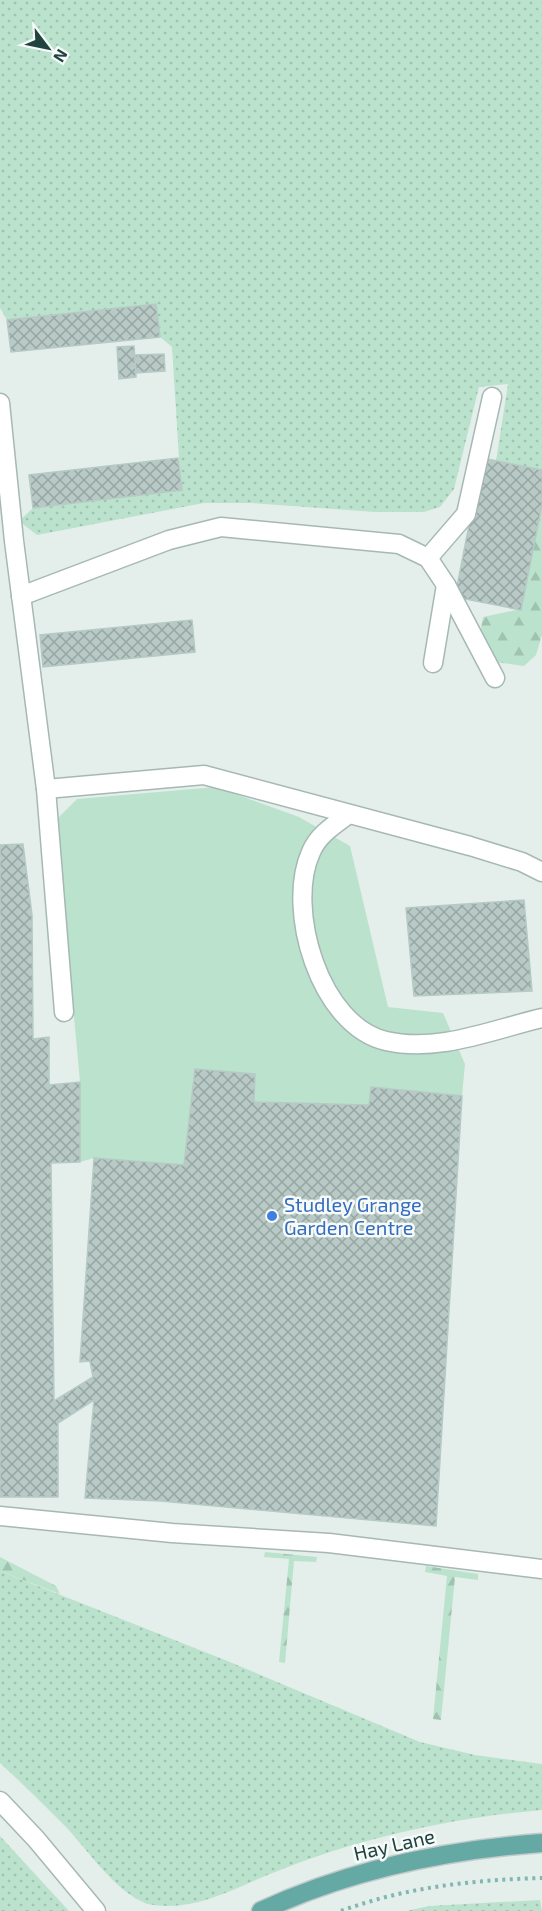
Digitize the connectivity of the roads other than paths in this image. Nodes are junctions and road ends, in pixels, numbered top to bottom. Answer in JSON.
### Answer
{"nodes":[{"id":1,"x":492,"y":397,"type":"dead end"},
{"id":2,"x":0,"y":403,"type":"edge"},
{"id":3,"x":428,"y":558,"type":"junction"},
{"id":4,"x":446,"y":585,"type":"junction"},
{"id":5,"x":21,"y":596,"type":"junction"},
{"id":6,"x":433,"y":663,"type":"dead end"},
{"id":7,"x":495,"y":678,"type":"dead end"},
{"id":8,"x":46,"y":789,"type":"junction"},
{"id":9,"x":349,"y":814,"type":"junction"},
{"id":10,"x":542,"y":872,"type":"edge"},
{"id":11,"x":63,"y":1012,"type":"dead end"},
{"id":12,"x":542,"y":1018,"type":"edge"},
{"id":13,"x":0,"y":1516,"type":"edge"},
{"id":14,"x":542,"y":1569,"type":"edge"},
{"id":15,"x":0,"y":1802,"type":"edge"},
{"id":16,"x":542,"y":1843,"type":"edge"},
{"id":17,"x":96,"y":1911,"type":"edge"},
{"id":18,"x":261,"y":1911,"type":"edge"}],
"edges":[{"from":1,"to":3,"type":"street"},
{"from":2,"to":5,"type":"street"},
{"from":3,"to":4,"type":"street"},
{"from":3,"to":5,"type":"street"},
{"from":4,"to":6,"type":"street"},
{"from":4,"to":7,"type":"street"},
{"from":5,"to":8,"type":"street"},
{"from":8,"to":9,"type":"street"},
{"from":8,"to":11,"type":"street"},
{"from":9,"to":10,"type":"street"},
{"from":9,"to":12,"type":"street"},
{"from":13,"to":14,"type":"street"},
{"from":15,"to":17,"type":"street"},
{"from":16,"to":18,"type":"main road","name":"Hay Lane"}]}
